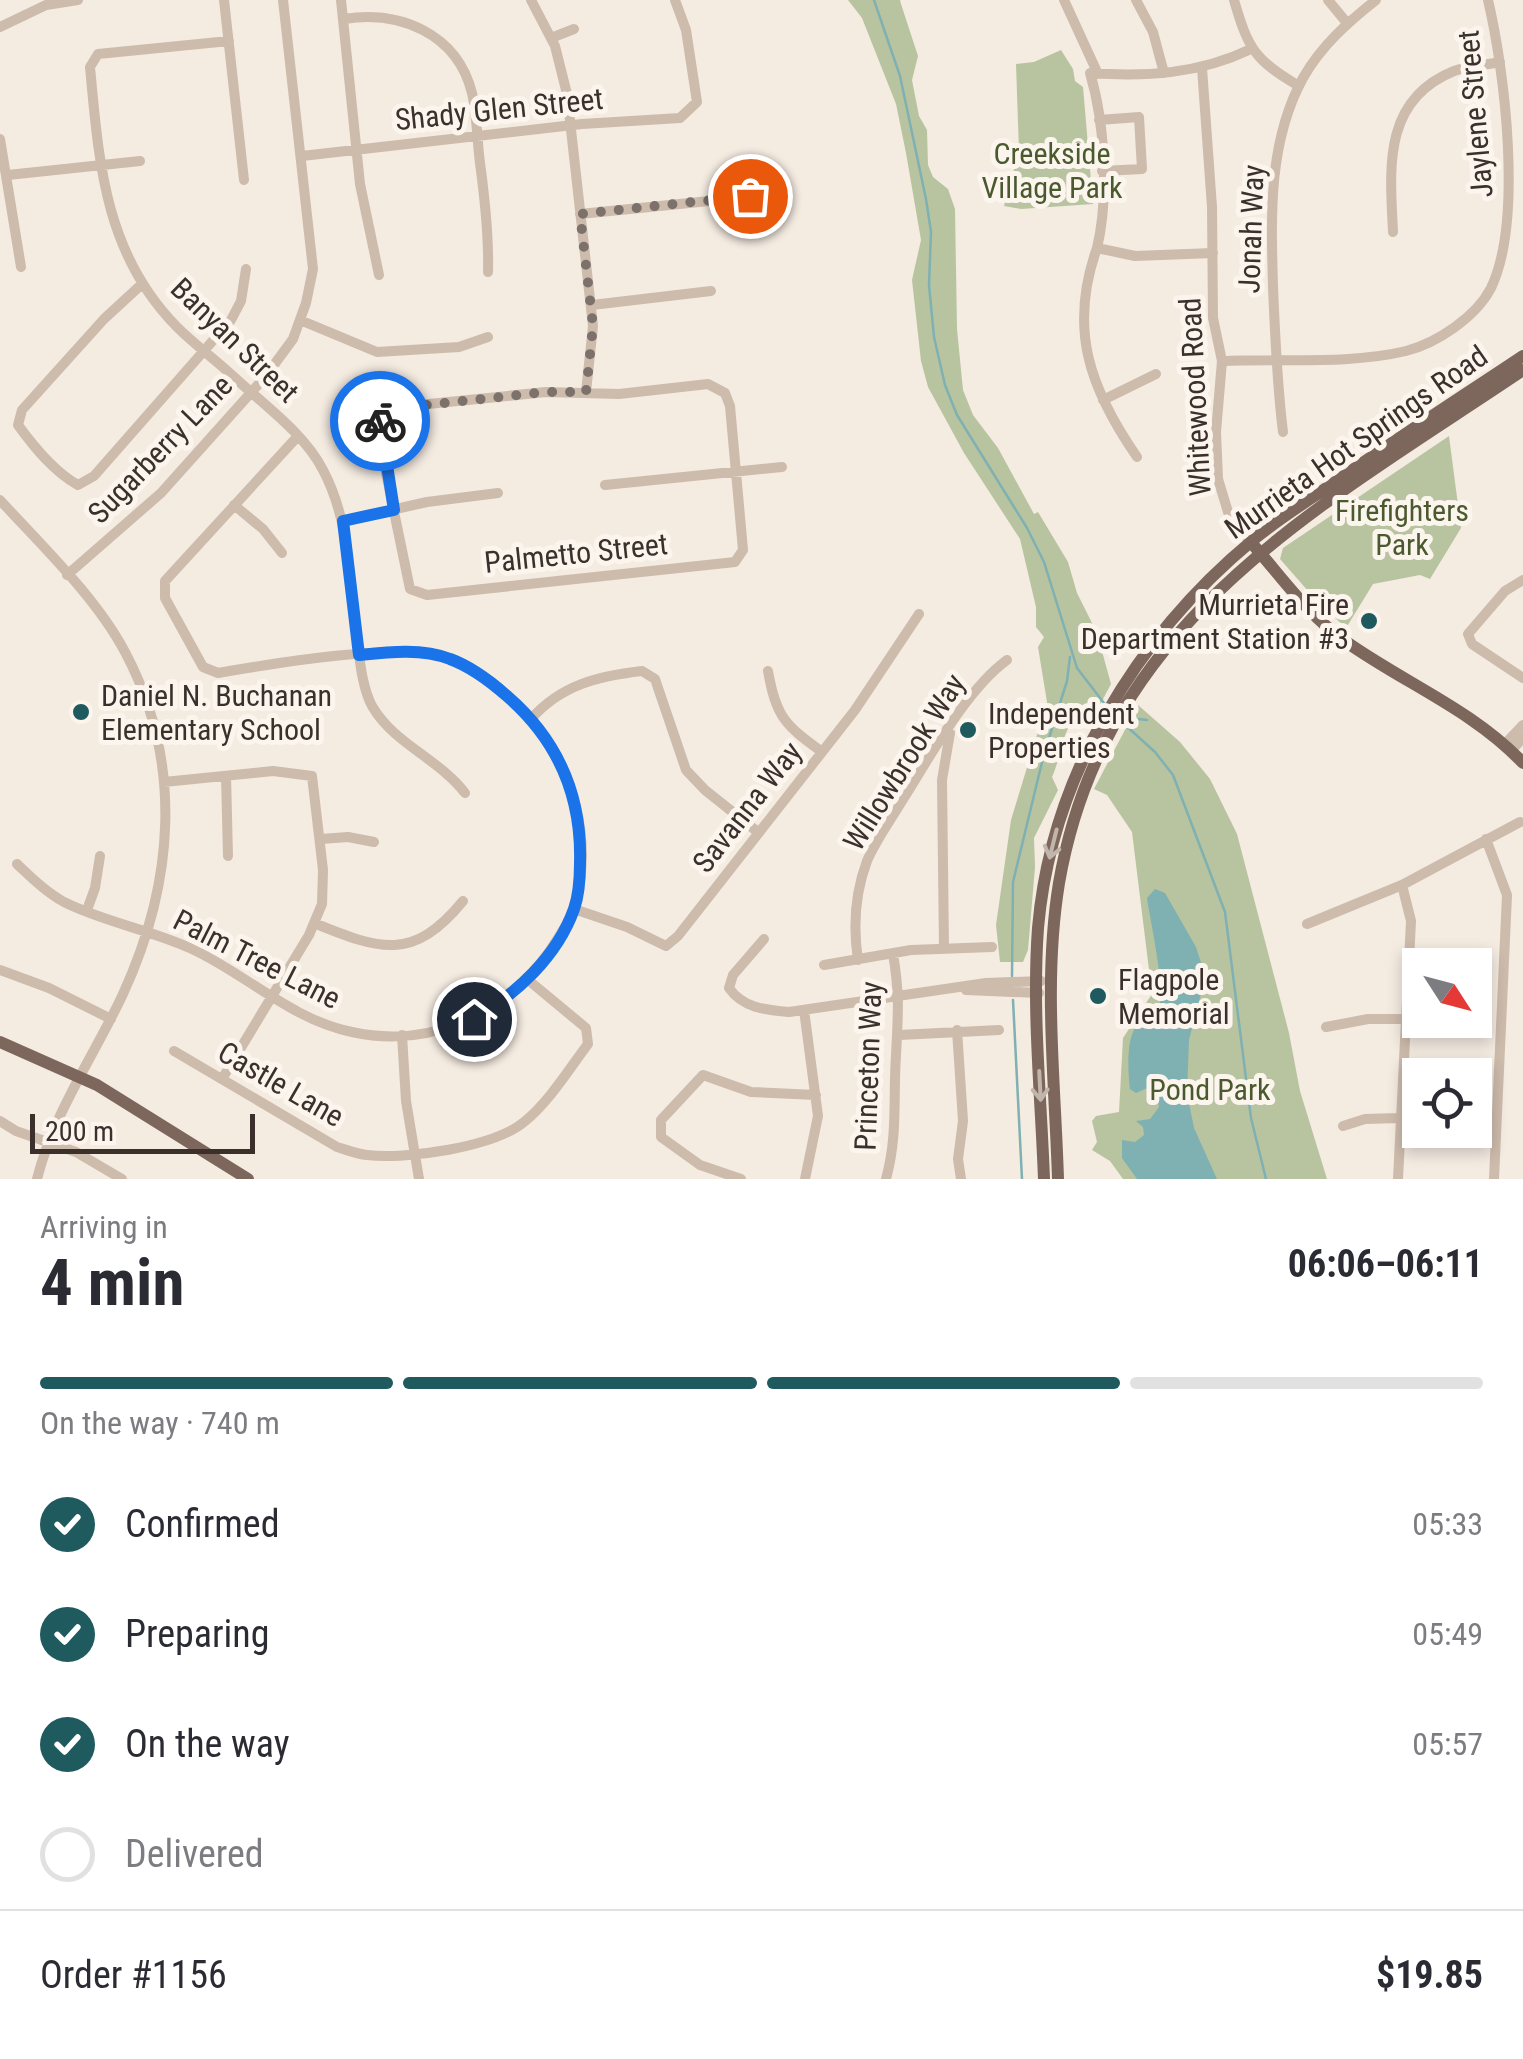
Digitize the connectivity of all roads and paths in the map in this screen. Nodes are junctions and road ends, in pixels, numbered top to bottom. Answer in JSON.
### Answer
{"nodes":[{"id":1,"x":78,"y":0,"type":"edge"},
{"id":2,"x":224,"y":0,"type":"edge"},
{"id":3,"x":284,"y":0,"type":"edge"},
{"id":4,"x":342,"y":0,"type":"edge"},
{"id":5,"x":531,"y":0,"type":"edge"},
{"id":6,"x":675,"y":0,"type":"edge"},
{"id":7,"x":1064,"y":0,"type":"edge"},
{"id":8,"x":1136,"y":0,"type":"edge"},
{"id":9,"x":1234,"y":0,"type":"edge"},
{"id":10,"x":1328,"y":0,"type":"edge"},
{"id":11,"x":1376,"y":0,"type":"edge"},
{"id":12,"x":1488,"y":0,"type":"edge"},
{"id":13,"x":344,"y":19,"type":"junction"},
{"id":14,"x":1347,"y":23,"type":"junction"},
{"id":15,"x":0,"y":28,"type":"edge"},
{"id":16,"x":574,"y":29,"type":"dead end"},
{"id":17,"x":551,"y":38,"type":"junction"},
{"id":18,"x":229,"y":41,"type":"junction"},
{"id":19,"x":1251,"y":49,"type":"junction"},
{"id":20,"x":1500,"y":62,"type":"junction"},
{"id":21,"x":1202,"y":68,"type":"junction"},
{"id":22,"x":1094,"y":73,"type":"junction"},
{"id":23,"x":1164,"y":73,"type":"junction"},
{"id":24,"x":1299,"y":86,"type":"junction"},
{"id":25,"x":1099,"y":120,"type":"junction"},
{"id":26,"x":571,"y":126,"type":"junction"},
{"id":27,"x":477,"y":136,"type":"junction"},
{"id":28,"x":0,"y":140,"type":"edge"},
{"id":29,"x":358,"y":150,"type":"junction"},
{"id":30,"x":302,"y":156,"type":"junction"},
{"id":31,"x":140,"y":160,"type":"dead end"},
{"id":32,"x":1510,"y":162,"type":"junction"},
{"id":33,"x":1523,"y":162,"type":"edge"},
{"id":34,"x":101,"y":166,"type":"junction"},
{"id":35,"x":1102,"y":171,"type":"junction"},
{"id":36,"x":8,"y":175,"type":"junction"},
{"id":37,"x":244,"y":180,"type":"dead end"},
{"id":38,"x":750,"y":196,"type":"dead end"},
{"id":39,"x":580,"y":214,"type":"junction"},
{"id":40,"x":1393,"y":232,"type":"dead end"},
{"id":41,"x":1096,"y":248,"type":"junction"},
{"id":42,"x":1213,"y":254,"type":"junction"},
{"id":43,"x":22,"y":267,"type":"dead end"},
{"id":44,"x":246,"y":269,"type":"dead end"},
{"id":45,"x":488,"y":272,"type":"dead end"},
{"id":46,"x":378,"y":275,"type":"dead end"},
{"id":47,"x":142,"y":284,"type":"junction"},
{"id":48,"x":711,"y":292,"type":"dead end"},
{"id":49,"x":592,"y":305,"type":"junction"},
{"id":50,"x":300,"y":320,"type":"junction"},
{"id":51,"x":488,"y":338,"type":"dead end"},
{"id":52,"x":205,"y":351,"type":"junction"},
{"id":53,"x":1523,"y":356,"type":"edge"},
{"id":54,"x":1274,"y":358,"type":"junction"},
{"id":55,"x":1222,"y":361,"type":"junction"},
{"id":56,"x":1523,"y":370,"type":"edge"},
{"id":57,"x":1156,"y":374,"type":"dead end"},
{"id":58,"x":250,"y":392,"type":"junction"},
{"id":59,"x":586,"y":392,"type":"junction"},
{"id":60,"x":1104,"y":400,"type":"junction"},
{"id":61,"x":1283,"y":432,"type":"dead end"},
{"id":62,"x":298,"y":436,"type":"junction"},
{"id":63,"x":1137,"y":457,"type":"dead end"},
{"id":64,"x":782,"y":467,"type":"dead end"},
{"id":65,"x":735,"y":472,"type":"junction"},
{"id":66,"x":605,"y":485,"type":"dead end"},
{"id":67,"x":498,"y":493,"type":"dead end"},
{"id":68,"x":0,"y":500,"type":"edge"},
{"id":69,"x":234,"y":505,"type":"junction"},
{"id":70,"x":394,"y":510,"type":"junction"},
{"id":71,"x":343,"y":521,"type":"junction"},
{"id":72,"x":1255,"y":547,"type":"junction"},
{"id":73,"x":282,"y":553,"type":"dead end"},
{"id":74,"x":67,"y":576,"type":"junction"},
{"id":75,"x":1523,"y":580,"type":"edge"},
{"id":76,"x":919,"y":614,"type":"dead end"},
{"id":77,"x":359,"y":655,"type":"junction"},
{"id":78,"x":1007,"y":660,"type":"dead end"},
{"id":79,"x":768,"y":671,"type":"dead end"},
{"id":80,"x":1523,"y":678,"type":"edge"},
{"id":81,"x":531,"y":720,"type":"junction"},
{"id":82,"x":1523,"y":725,"type":"edge"},
{"id":83,"x":950,"y":728,"type":"junction"},
{"id":84,"x":1523,"y":738,"type":"edge"},
{"id":85,"x":1508,"y":748,"type":"junction"},
{"id":86,"x":822,"y":752,"type":"junction"},
{"id":87,"x":1523,"y":763,"type":"edge"},
{"id":88,"x":226,"y":776,"type":"junction"},
{"id":89,"x":164,"y":782,"type":"junction"},
{"id":90,"x":465,"y":793,"type":"dead end"},
{"id":91,"x":1520,"y":822,"type":"dead end"},
{"id":92,"x":759,"y":833,"type":"junction"},
{"id":93,"x":320,"y":839,"type":"junction"},
{"id":94,"x":1486,"y":839,"type":"junction"},
{"id":95,"x":374,"y":842,"type":"dead end"},
{"id":96,"x":100,"y":856,"type":"dead end"},
{"id":97,"x":228,"y":856,"type":"dead end"},
{"id":98,"x":17,"y":864,"type":"dead end"},
{"id":99,"x":1402,"y":885,"type":"junction"},
{"id":100,"x":464,"y":901,"type":"dead end"},
{"id":101,"x":574,"y":909,"type":"junction"},
{"id":102,"x":88,"y":910,"type":"junction"},
{"id":103,"x":314,"y":922,"type":"junction"},
{"id":104,"x":1307,"y":924,"type":"dead end"},
{"id":105,"x":146,"y":932,"type":"junction"},
{"id":106,"x":764,"y":939,"type":"dead end"},
{"id":107,"x":992,"y":948,"type":"dead end"},
{"id":108,"x":1410,"y":948,"type":"edge"},
{"id":109,"x":944,"y":949,"type":"junction"},
{"id":110,"x":893,"y":954,"type":"junction"},
{"id":111,"x":858,"y":960,"type":"junction"},
{"id":112,"x":824,"y":965,"type":"dead end"},
{"id":113,"x":0,"y":970,"type":"edge"},
{"id":114,"x":527,"y":979,"type":"junction"},
{"id":115,"x":1043,"y":987,"type":"junction"},
{"id":116,"x":900,"y":994,"type":"junction"},
{"id":117,"x":272,"y":996,"type":"junction"},
{"id":118,"x":804,"y":1010,"type":"junction"},
{"id":119,"x":110,"y":1019,"type":"junction"},
{"id":120,"x":1402,"y":1019,"type":"edge"},
{"id":121,"x":1326,"y":1026,"type":"dead end"},
{"id":122,"x":957,"y":1030,"type":"junction"},
{"id":123,"x":999,"y":1030,"type":"dead end"},
{"id":124,"x":899,"y":1035,"type":"junction"},
{"id":125,"x":402,"y":1036,"type":"junction"},
{"id":126,"x":1405,"y":1038,"type":"edge"},
{"id":127,"x":0,"y":1042,"type":"edge"},
{"id":128,"x":174,"y":1051,"type":"dead end"},
{"id":129,"x":79,"y":1076,"type":"junction"},
{"id":130,"x":222,"y":1079,"type":"junction"},
{"id":131,"x":816,"y":1095,"type":"junction"},
{"id":132,"x":1399,"y":1118,"type":"junction"},
{"id":133,"x":0,"y":1121,"type":"edge"},
{"id":134,"x":1344,"y":1126,"type":"dead end"},
{"id":135,"x":46,"y":1142,"type":"junction"},
{"id":136,"x":413,"y":1153,"type":"junction"},
{"id":137,"x":119,"y":1178,"type":"edge"},
{"id":138,"x":38,"y":1179,"type":"edge"},
{"id":139,"x":248,"y":1179,"type":"edge"},
{"id":140,"x":419,"y":1179,"type":"edge"},
{"id":141,"x":740,"y":1179,"type":"edge"},
{"id":142,"x":804,"y":1179,"type":"edge"},
{"id":143,"x":886,"y":1179,"type":"edge"},
{"id":144,"x":962,"y":1179,"type":"edge"},
{"id":145,"x":1044,"y":1179,"type":"edge"},
{"id":146,"x":1058,"y":1179,"type":"edge"},
{"id":147,"x":1398,"y":1179,"type":"edge"},
{"id":148,"x":1494,"y":1179,"type":"edge"}],
"edges":[{"from":1,"to":15,"type":"street"},
{"from":2,"to":18,"type":"street"},
{"from":3,"to":30,"type":"street","name":"Sugarberry Lane"},
{"from":4,"to":13,"type":"street"},
{"from":5,"to":17,"type":"street"},
{"from":6,"to":26,"type":"street","name":"Shady Glen Street"},
{"from":7,"to":22,"type":"street"},
{"from":8,"to":23,"type":"street"},
{"from":9,"to":19,"type":"street"},
{"from":10,"to":14,"type":"street"},
{"from":11,"to":14,"type":"street","name":"Jonah Way"},
{"from":12,"to":20,"type":"street","name":"Jaylene Street"},
{"from":13,"to":27,"type":"street"},
{"from":13,"to":29,"type":"street"},
{"from":14,"to":24,"type":"street","name":"Jonah Way"},
{"from":16,"to":17,"type":"street"},
{"from":17,"to":26,"type":"street"},
{"from":18,"to":34,"type":"street","name":"Banyan Street"},
{"from":18,"to":37,"type":"street"},
{"from":19,"to":21,"type":"street"},
{"from":19,"to":24,"type":"street"},
{"from":20,"to":32,"type":"street","name":"Jaylene Street"},
{"from":20,"to":40,"type":"street"},
{"from":21,"to":23,"type":"street"},
{"from":21,"to":42,"type":"street","name":"Whitewood Road"},
{"from":22,"to":23,"type":"street"},
{"from":22,"to":25,"type":"street"},
{"from":24,"to":54,"type":"street","name":"Jonah Way"},
{"from":25,"to":35,"type":"street"},
{"from":25,"to":35,"type":"street"},
{"from":26,"to":27,"type":"street","name":"Shady Glen Street"},
{"from":26,"to":39,"type":"street"},
{"from":27,"to":29,"type":"street","name":"Shady Glen Street"},
{"from":27,"to":45,"type":"street"},
{"from":28,"to":36,"type":"street"},
{"from":29,"to":30,"type":"street","name":"Shady Glen Street"},
{"from":29,"to":46,"type":"street"},
{"from":30,"to":50,"type":"street","name":"Sugarberry Lane"},
{"from":31,"to":34,"type":"street"},
{"from":32,"to":33,"type":"street"},
{"from":32,"to":54,"type":"street","name":"Jaylene Street"},
{"from":34,"to":36,"type":"street"},
{"from":34,"to":47,"type":"street","name":"Banyan Street"},
{"from":35,"to":41,"type":"street"},
{"from":36,"to":43,"type":"street"},
{"from":38,"to":39,"type":"street"},
{"from":39,"to":49,"type":"street"},
{"from":41,"to":42,"type":"street"},
{"from":41,"to":60,"type":"street"},
{"from":42,"to":55,"type":"street","name":"Whitewood Road"},
{"from":44,"to":52,"type":"street"},
{"from":47,"to":52,"type":"street","name":"Banyan Street"},
{"from":47,"to":52,"type":"street"},
{"from":48,"to":49,"type":"street"},
{"from":49,"to":59,"type":"street"},
{"from":50,"to":51,"type":"street"},
{"from":50,"to":58,"type":"street","name":"Sugarberry Lane"},
{"from":52,"to":58,"type":"street","name":"Banyan Street"},
{"from":53,"to":72,"type":"main road","name":"Murrieta Hot Springs Road"},
{"from":54,"to":55,"type":"street","name":"Jaylene Street"},
{"from":54,"to":61,"type":"street","name":"Jonah Way"},
{"from":55,"to":72,"type":"street","name":"Whitewood Road"},
{"from":56,"to":72,"type":"main road","name":"Murrieta Hot Springs Road"},
{"from":57,"to":60,"type":"street"},
{"from":58,"to":62,"type":"street","name":"Banyan Street"},
{"from":58,"to":74,"type":"street","name":"Sugarberry Lane"},
{"from":59,"to":65,"type":"street"},
{"from":59,"to":70,"type":"street"},
{"from":60,"to":63,"type":"street"},
{"from":62,"to":69,"type":"street"},
{"from":62,"to":71,"type":"street","name":"Banyan Street"},
{"from":64,"to":65,"type":"street"},
{"from":65,"to":66,"type":"street"},
{"from":65,"to":70,"type":"street","name":"Palmetto Street"},
{"from":67,"to":70,"type":"street"},
{"from":68,"to":74,"type":"street"},
{"from":69,"to":73,"type":"street"},
{"from":69,"to":77,"type":"street","name":"Palm Tree Lane"},
{"from":70,"to":71,"type":"street"},
{"from":71,"to":77,"type":"street","name":"Banyan Street"},
{"from":72,"to":85,"type":"main road","name":"Whitewood Road"},
{"from":72,"to":115,"type":"main road","name":"Murrieta Hot Springs Road"},
{"from":74,"to":89,"type":"street"},
{"from":75,"to":80,"type":"street"},
{"from":76,"to":86,"type":"street","name":"Savanna Way"},
{"from":77,"to":81,"type":"street","name":"Palm Tree Lane"},
{"from":77,"to":90,"type":"street","name":"Banyan Street"},
{"from":78,"to":83,"type":"street","name":"Willowbrook Way"},
{"from":79,"to":86,"type":"street"},
{"from":81,"to":92,"type":"street"},
{"from":81,"to":101,"type":"street","name":"Palm Tree Lane"},
{"from":82,"to":85,"type":"street"},
{"from":83,"to":109,"type":"street"},
{"from":83,"to":111,"type":"street","name":"Willowbrook Way"},
{"from":84,"to":85,"type":"street"},
{"from":85,"to":87,"type":"main road","name":"Whitewood Road"},
{"from":86,"to":92,"type":"street","name":"Savanna Way"},
{"from":88,"to":89,"type":"street"},
{"from":88,"to":93,"type":"street"},
{"from":88,"to":97,"type":"street"},
{"from":89,"to":105,"type":"street"},
{"from":91,"to":94,"type":"street"},
{"from":92,"to":101,"type":"street","name":"Savanna Way"},
{"from":93,"to":95,"type":"street"},
{"from":93,"to":103,"type":"street"},
{"from":94,"to":99,"type":"street"},
{"from":94,"to":148,"type":"street"},
{"from":96,"to":102,"type":"street"},
{"from":98,"to":102,"type":"street","name":"Palm Tree Lane"},
{"from":99,"to":104,"type":"street"},
{"from":99,"to":108,"type":"street"},
{"from":100,"to":103,"type":"street"},
{"from":101,"to":114,"type":"street","name":"Palm Tree Lane"},
{"from":102,"to":105,"type":"street","name":"Palm Tree Lane"},
{"from":103,"to":117,"type":"street"},
{"from":105,"to":117,"type":"street","name":"Palm Tree Lane"},
{"from":105,"to":119,"type":"street"},
{"from":106,"to":118,"type":"street"},
{"from":107,"to":109,"type":"street"},
{"from":109,"to":110,"type":"street"},
{"from":110,"to":111,"type":"street"},
{"from":110,"to":116,"type":"street","name":"Princeton Way"},
{"from":111,"to":112,"type":"street"},
{"from":113,"to":119,"type":"street"},
{"from":114,"to":125,"type":"street","name":"Palm Tree Lane"},
{"from":114,"to":136,"type":"street","name":"Castle Lane"},
{"from":115,"to":116,"type":"street"},
{"from":115,"to":145,"type":"main road","name":"Murrieta Hot Springs Road","one_way":true},
{"from":115,"to":146,"type":"main road","name":"Murrieta Hot Springs Road"},
{"from":116,"to":118,"type":"street"},
{"from":116,"to":124,"type":"street","name":"Princeton Way"},
{"from":117,"to":125,"type":"street","name":"Palm Tree Lane"},
{"from":117,"to":130,"type":"street"},
{"from":118,"to":131,"type":"street"},
{"from":119,"to":129,"type":"street"},
{"from":120,"to":121,"type":"street"},
{"from":122,"to":123,"type":"street"},
{"from":122,"to":124,"type":"street"},
{"from":122,"to":144,"type":"street"},
{"from":124,"to":143,"type":"street","name":"Princeton Way"},
{"from":125,"to":136,"type":"street"},
{"from":126,"to":132,"type":"street"},
{"from":127,"to":129,"type":"main road"},
{"from":128,"to":130,"type":"street","name":"Castle Lane"},
{"from":129,"to":135,"type":"street"},
{"from":129,"to":139,"type":"main road"},
{"from":130,"to":136,"type":"street","name":"Castle Lane"},
{"from":131,"to":141,"type":"street"},
{"from":131,"to":142,"type":"street"},
{"from":132,"to":134,"type":"street"},
{"from":132,"to":147,"type":"street"},
{"from":133,"to":135,"type":"street"},
{"from":135,"to":137,"type":"street"},
{"from":135,"to":138,"type":"street"},
{"from":136,"to":140,"type":"street"}]}
